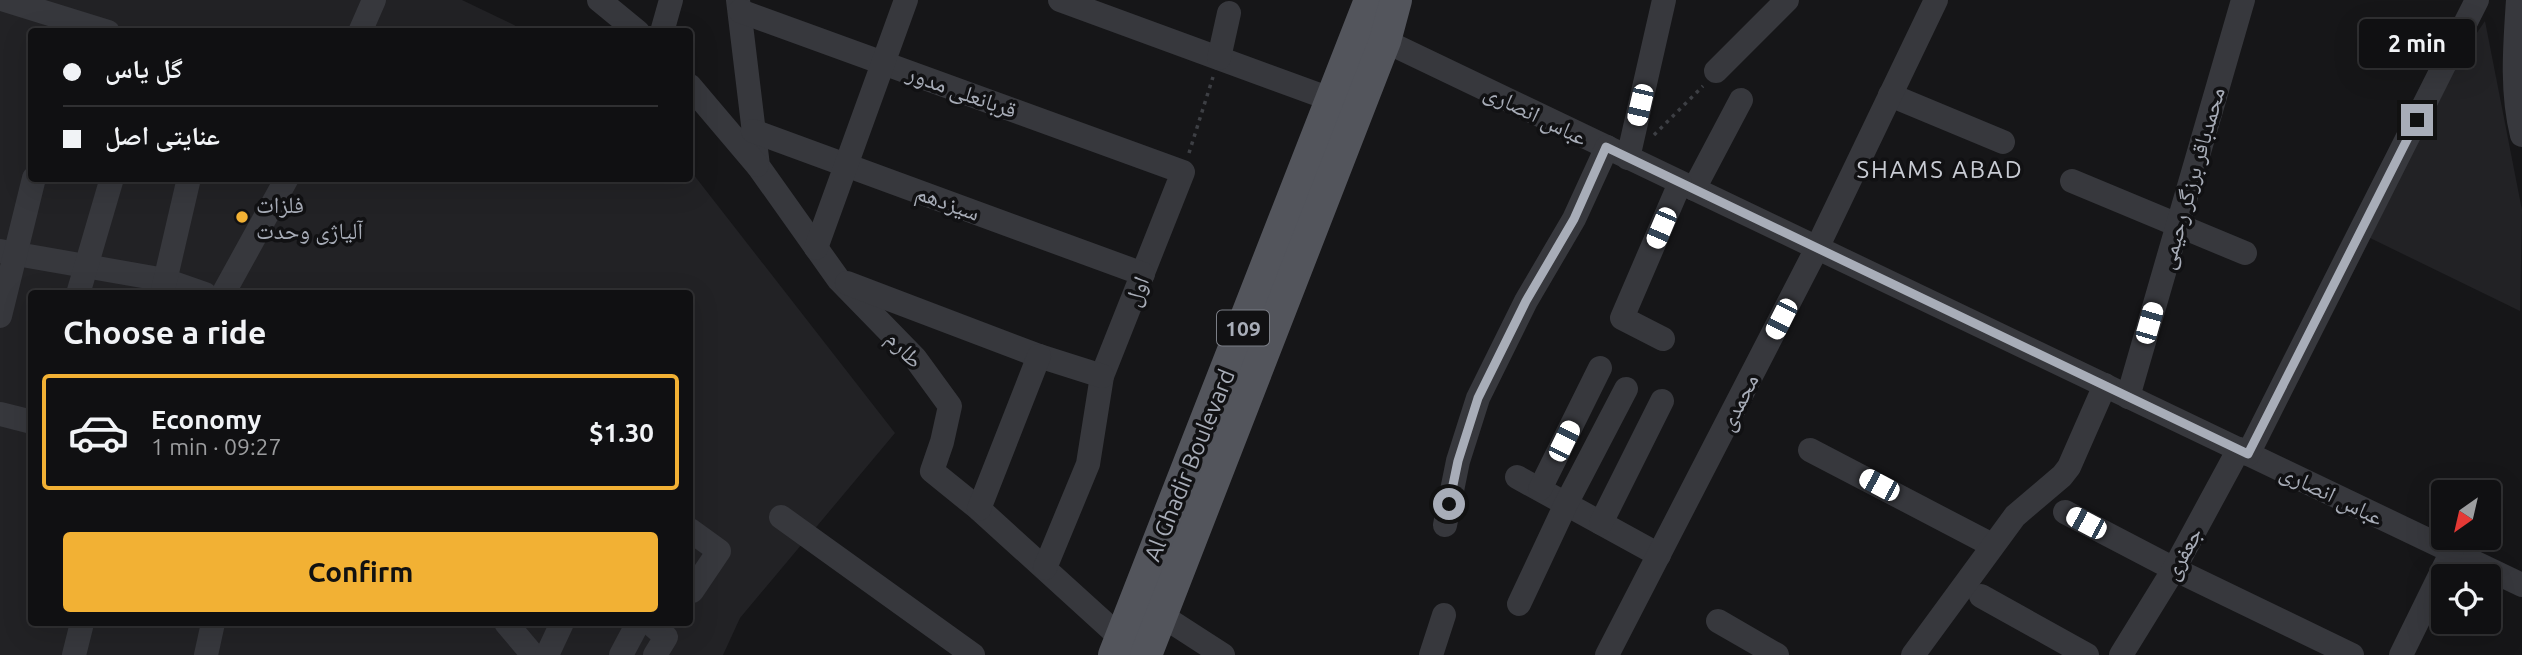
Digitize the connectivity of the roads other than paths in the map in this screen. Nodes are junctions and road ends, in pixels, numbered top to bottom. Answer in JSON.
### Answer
{"nodes":[{"id":1,"x":5,"y":0,"type":"edge"},
{"id":2,"x":374,"y":0,"type":"edge"},
{"id":3,"x":671,"y":0,"type":"edge"},
{"id":4,"x":906,"y":0,"type":"edge"},
{"id":5,"x":1060,"y":0,"type":"edge"},
{"id":6,"x":1370,"y":0,"type":"edge"},
{"id":7,"x":1396,"y":0,"type":"edge"},
{"id":8,"x":1664,"y":0,"type":"edge"},
{"id":9,"x":1787,"y":0,"type":"edge"},
{"id":10,"x":1936,"y":0,"type":"edge"},
{"id":11,"x":2243,"y":0,"type":"edge"},
{"id":12,"x":2477,"y":0,"type":"edge"},
{"id":13,"x":2518,"y":0,"type":"edge"},
{"id":14,"x":606,"y":2,"type":"edge"},
{"id":15,"x":742,"y":4,"type":"edge"},
{"id":16,"x":1229,"y":13,"type":"dead end"},
{"id":17,"x":71,"y":26,"type":"edge"},
{"id":18,"x":362,"y":28,"type":"edge"},
{"id":19,"x":634,"y":28,"type":"edge"},
{"id":20,"x":663,"y":28,"type":"edge"},
{"id":21,"x":1385,"y":41,"type":"junction"},
{"id":22,"x":1219,"y":58,"type":"junction"},
{"id":23,"x":883,"y":63,"type":"junction"},
{"id":24,"x":1716,"y":71,"type":"road end"},
{"id":25,"x":693,"y":90,"type":"edge"},
{"id":26,"x":1890,"y":95,"type":"junction"},
{"id":27,"x":1333,"y":100,"type":"junction"},
{"id":28,"x":1741,"y":100,"type":"dead end"},
{"id":29,"x":2520,"y":120,"type":"edge"},
{"id":30,"x":753,"y":131,"type":"junction"},
{"id":31,"x":2003,"y":142,"type":"dead end"},
{"id":32,"x":1617,"y":153,"type":"junction"},
{"id":33,"x":846,"y":165,"type":"junction"},
{"id":34,"x":758,"y":166,"type":"junction"},
{"id":35,"x":1183,"y":172,"type":"joint"},
{"id":36,"x":2073,"y":181,"type":"dead end"},
{"id":37,"x":33,"y":182,"type":"edge"},
{"id":38,"x":111,"y":182,"type":"edge"},
{"id":39,"x":188,"y":182,"type":"edge"},
{"id":40,"x":285,"y":182,"type":"edge"},
{"id":41,"x":1687,"y":186,"type":"junction"},
{"id":42,"x":2177,"y":225,"type":"junction"},
{"id":43,"x":816,"y":248,"type":"junction"},
{"id":44,"x":1817,"y":248,"type":"junction"},
{"id":45,"x":7,"y":253,"type":"edge"},
{"id":46,"x":2245,"y":253,"type":"dead end"},
{"id":47,"x":85,"y":267,"type":"junction"},
{"id":48,"x":1143,"y":274,"type":"junction"},
{"id":49,"x":839,"y":280,"type":"junction"},
{"id":50,"x":163,"y":287,"type":"edge"},
{"id":51,"x":79,"y":290,"type":"edge"},
{"id":52,"x":181,"y":290,"type":"edge"},
{"id":53,"x":225,"y":290,"type":"edge"},
{"id":54,"x":0,"y":316,"type":"edge"},
{"id":55,"x":1663,"y":340,"type":"dead end"},
{"id":56,"x":1040,"y":356,"type":"junction"},
{"id":57,"x":1600,"y":368,"type":"dead end"},
{"id":58,"x":1102,"y":376,"type":"junction"},
{"id":59,"x":2105,"y":385,"type":"junction"},
{"id":60,"x":1626,"y":390,"type":"dead end"},
{"id":61,"x":2129,"y":397,"type":"junction"},
{"id":62,"x":1662,"y":401,"type":"dead end"},
{"id":63,"x":0,"y":414,"type":"edge"},
{"id":64,"x":28,"y":421,"type":"edge"},
{"id":65,"x":1810,"y":450,"type":"dead end"},
{"id":66,"x":2244,"y":452,"type":"junction"},
{"id":67,"x":1517,"y":477,"type":"dead end"},
{"id":68,"x":1540,"y":489,"type":"junction"},
{"id":69,"x":1566,"y":504,"type":"junction"},
{"id":70,"x":979,"y":509,"type":"junction"},
{"id":71,"x":2065,"y":512,"type":"dead end"},
{"id":72,"x":781,"y":517,"type":"dead end"},
{"id":73,"x":1601,"y":523,"type":"junction"},
{"id":74,"x":1445,"y":525,"type":"dead end"},
{"id":75,"x":693,"y":532,"type":"edge"},
{"id":76,"x":1992,"y":545,"type":"junction"},
{"id":77,"x":2452,"y":551,"type":"junction"},
{"id":78,"x":1659,"y":555,"type":"junction"},
{"id":79,"x":1045,"y":568,"type":"junction"},
{"id":80,"x":2174,"y":569,"type":"junction"},
{"id":81,"x":2522,"y":584,"type":"edge"},
{"id":82,"x":693,"y":590,"type":"edge"},
{"id":83,"x":1981,"y":596,"type":"dead end"},
{"id":84,"x":1519,"y":604,"type":"dead end"},
{"id":85,"x":1161,"y":615,"type":"junction"},
{"id":86,"x":1444,"y":615,"type":"dead end"},
{"id":87,"x":1718,"y":621,"type":"dead end"},
{"id":88,"x":81,"y":626,"type":"edge"},
{"id":89,"x":212,"y":626,"type":"edge"},
{"id":90,"x":510,"y":626,"type":"edge"},
{"id":91,"x":561,"y":626,"type":"edge"},
{"id":92,"x":636,"y":626,"type":"edge"},
{"id":93,"x":653,"y":626,"type":"edge"},
{"id":94,"x":1127,"y":649,"type":"edge"},
{"id":95,"x":547,"y":654,"type":"edge"},
{"id":96,"x":74,"y":655,"type":"edge"},
{"id":97,"x":206,"y":655,"type":"edge"},
{"id":98,"x":621,"y":655,"type":"edge"},
{"id":99,"x":655,"y":655,"type":"edge"},
{"id":100,"x":973,"y":655,"type":"edge"},
{"id":101,"x":1223,"y":655,"type":"edge"},
{"id":102,"x":1431,"y":655,"type":"edge"},
{"id":103,"x":1607,"y":655,"type":"edge"},
{"id":104,"x":1777,"y":655,"type":"edge"},
{"id":105,"x":1913,"y":655,"type":"edge"},
{"id":106,"x":2087,"y":655,"type":"edge"},
{"id":107,"x":2121,"y":655,"type":"edge"},
{"id":108,"x":2352,"y":655,"type":"edge"},
{"id":109,"x":2401,"y":655,"type":"edge"}],
"edges":[{"from":1,"to":17,"type":"street"},
{"from":2,"to":18,"type":"street"},
{"from":3,"to":20,"type":"street"},
{"from":4,"to":23,"type":"street"},
{"from":5,"to":22,"type":"street"},
{"from":6,"to":27,"type":"main road","name":"Al Ghadir Boulevard","number":"109"},
{"from":7,"to":21,"type":"main road","name":"Al Ghadir Boulevard","number":"109"},
{"from":8,"to":32,"type":"street"},
{"from":9,"to":24,"type":"street"},
{"from":10,"to":26,"type":"street","name":"محمدی"},
{"from":11,"to":42,"type":"street","name":"محمدباقر برزگر رحیمی"},
{"from":12,"to":66,"type":"street","name":"جعفری"},
{"from":13,"to":29,"type":"street"},
{"from":14,"to":19,"type":"street"},
{"from":15,"to":23,"type":"street","name":"قربانعلی مدور"},
{"from":15,"to":30,"type":"street","name":"طارم"},
{"from":16,"to":22,"type":"street"},
{"from":21,"to":32,"type":"street","name":"عباس انصاری"},
{"from":21,"to":85,"type":"main road","name":"Al Ghadir Boulevard","number":"109"},
{"from":22,"to":27,"type":"street"},
{"from":23,"to":33,"type":"street"},
{"from":23,"to":35,"type":"street","name":"قربانعلی مدور"},
{"from":25,"to":34,"type":"street"},
{"from":26,"to":31,"type":"street"},
{"from":26,"to":44,"type":"street","name":"محمدی"},
{"from":27,"to":94,"type":"main road","name":"Al Ghadir Boulevard","number":"109"},
{"from":28,"to":41,"type":"street"},
{"from":30,"to":33,"type":"street","name":"سیزدهم"},
{"from":30,"to":34,"type":"street","name":"طارم"},
{"from":32,"to":41,"type":"street","name":"عباس انصاری"},
{"from":32,"to":74,"type":"street"},
{"from":33,"to":43,"type":"street"},
{"from":33,"to":48,"type":"street","name":"سیزدهم"},
{"from":34,"to":43,"type":"street","name":"طارم"},
{"from":35,"to":48,"type":"street","name":"اول"},
{"from":36,"to":42,"type":"street"},
{"from":37,"to":45,"type":"street"},
{"from":38,"to":47,"type":"street"},
{"from":39,"to":50,"type":"street"},
{"from":40,"to":53,"type":"street"},
{"from":41,"to":44,"type":"street","name":"عباس انصاری"},
{"from":41,"to":55,"type":"street"},
{"from":42,"to":46,"type":"street"},
{"from":42,"to":61,"type":"street","name":"محمدباقر برزگر رحیمی"},
{"from":43,"to":49,"type":"street","name":"طارم"},
{"from":44,"to":59,"type":"street","name":"عباس انصاری"},
{"from":44,"to":78,"type":"street","name":"محمدی"},
{"from":45,"to":47,"type":"street"},
{"from":45,"to":54,"type":"street"},
{"from":47,"to":50,"type":"street"},
{"from":47,"to":51,"type":"street"},
{"from":48,"to":58,"type":"street","name":"اول"},
{"from":49,"to":56,"type":"street"},
{"from":49,"to":70,"type":"street","name":"طارم"},
{"from":50,"to":52,"type":"street"},
{"from":56,"to":58,"type":"street"},
{"from":56,"to":70,"type":"street"},
{"from":57,"to":68,"type":"street"},
{"from":58,"to":79,"type":"street","name":"اول"},
{"from":59,"to":61,"type":"street","name":"عباس انصاری"},
{"from":59,"to":76,"type":"street"},
{"from":60,"to":69,"type":"street"},
{"from":61,"to":66,"type":"street","name":"عباس انصاری"},
{"from":62,"to":73,"type":"street"},
{"from":63,"to":64,"type":"street"},
{"from":65,"to":76,"type":"street"},
{"from":66,"to":77,"type":"street","name":"عباس انصاری"},
{"from":66,"to":80,"type":"street","name":"جعفری"},
{"from":67,"to":68,"type":"street"},
{"from":68,"to":69,"type":"street"},
{"from":69,"to":73,"type":"street"},
{"from":69,"to":84,"type":"street"},
{"from":70,"to":79,"type":"street","name":"طارم"},
{"from":71,"to":80,"type":"street"},
{"from":72,"to":100,"type":"street"},
{"from":73,"to":78,"type":"street"},
{"from":75,"to":82,"type":"street"},
{"from":76,"to":105,"type":"street"},
{"from":77,"to":81,"type":"street","name":"عباس انصاری"},
{"from":77,"to":109,"type":"street"},
{"from":78,"to":103,"type":"street","name":"محمدی"},
{"from":79,"to":94,"type":"street","name":"طارم"},
{"from":80,"to":107,"type":"street","name":"جعفری"},
{"from":80,"to":108,"type":"street"},
{"from":83,"to":106,"type":"street"},
{"from":85,"to":94,"type":"main road","name":"Al Ghadir Boulevard","number":"109"},
{"from":85,"to":101,"type":"street"},
{"from":86,"to":102,"type":"street"},
{"from":87,"to":104,"type":"street"},
{"from":88,"to":96,"type":"street"},
{"from":89,"to":97,"type":"street"},
{"from":90,"to":95,"type":"street"},
{"from":91,"to":95,"type":"street"},
{"from":92,"to":98,"type":"street"},
{"from":93,"to":99,"type":"street"}]}
